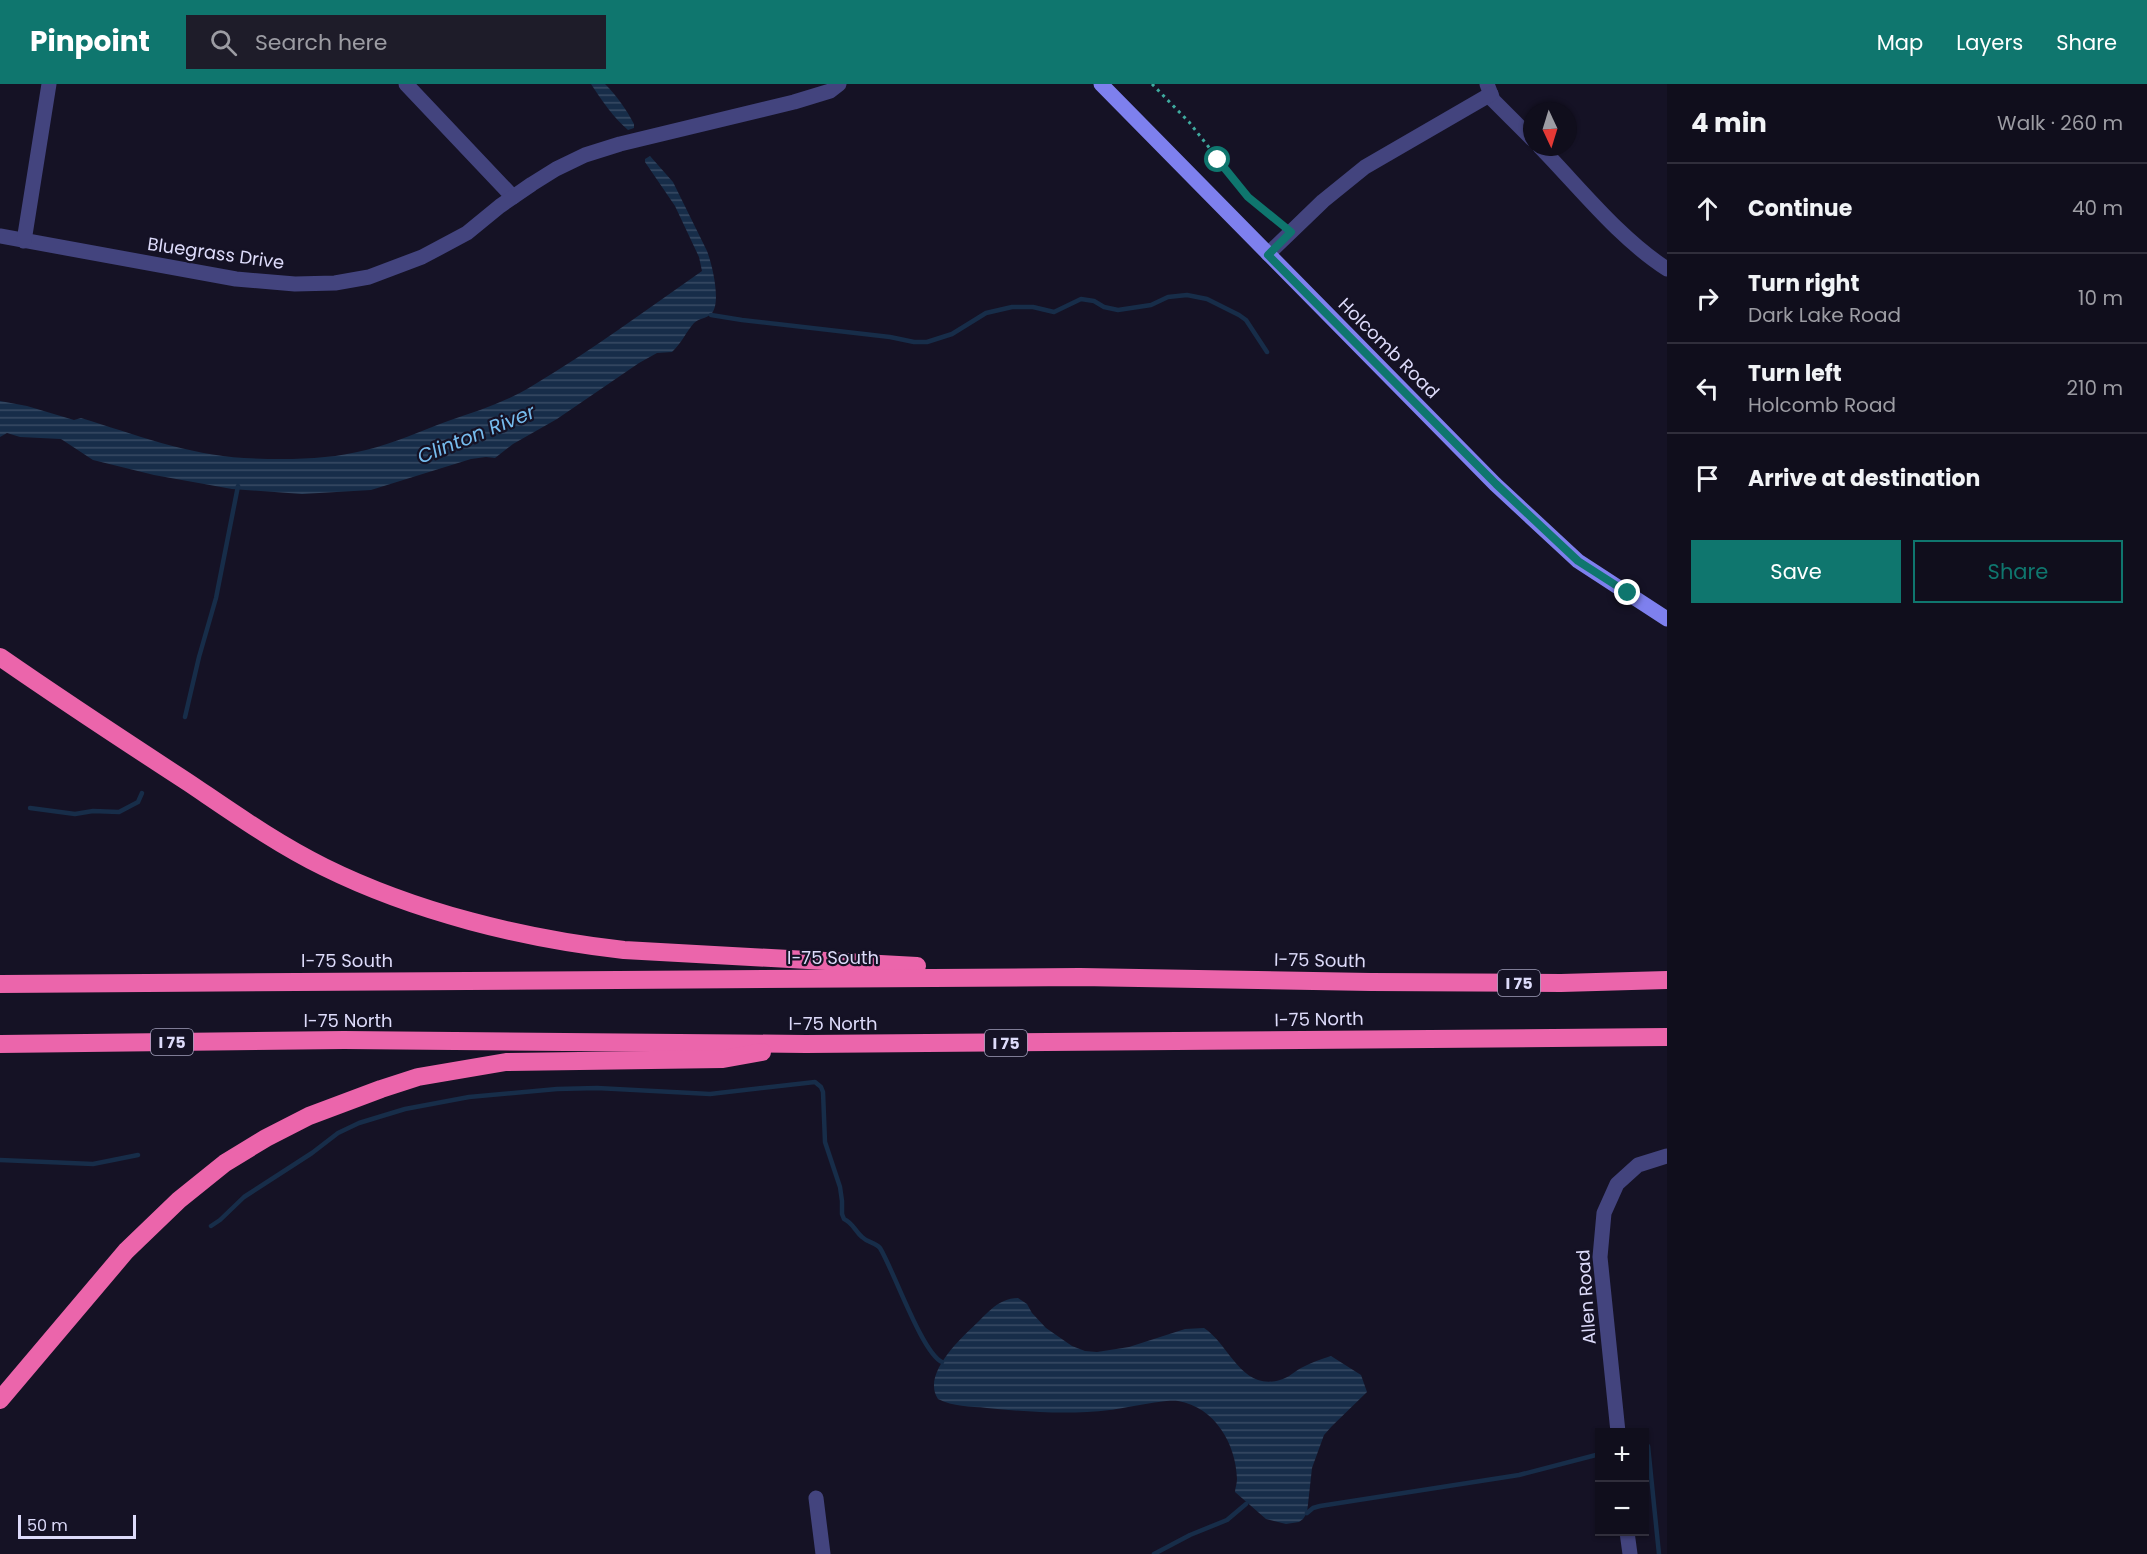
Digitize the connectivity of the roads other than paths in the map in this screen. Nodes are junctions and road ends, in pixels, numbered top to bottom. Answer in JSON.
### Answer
{"nodes":[{"id":1,"x":50,"y":84,"type":"edge"},
{"id":2,"x":839,"y":84,"type":"edge"},
{"id":3,"x":1101,"y":84,"type":"edge"},
{"id":4,"x":407,"y":85,"type":"edge"},
{"id":5,"x":1489,"y":89,"type":"edge"},
{"id":6,"x":1523,"y":130,"type":"edge"},
{"id":7,"x":1549,"y":156,"type":"edge"},
{"id":8,"x":513,"y":197,"type":"junction"},
{"id":9,"x":0,"y":236,"type":"edge"},
{"id":10,"x":24,"y":242,"type":"junction"},
{"id":11,"x":1268,"y":255,"type":"junction"},
{"id":12,"x":1667,"y":269,"type":"edge"},
{"id":13,"x":1667,"y":619,"type":"edge"},
{"id":14,"x":0,"y":657,"type":"edge"},
{"id":15,"x":1080,"y":977,"type":"junction"},
{"id":16,"x":1667,"y":980,"type":"edge"},
{"id":17,"x":0,"y":984,"type":"edge"},
{"id":18,"x":1667,"y":1037,"type":"edge"},
{"id":19,"x":0,"y":1044,"type":"edge"},
{"id":20,"x":806,"y":1044,"type":"junction"},
{"id":21,"x":1667,"y":1156,"type":"edge"},
{"id":22,"x":0,"y":1400,"type":"edge"},
{"id":23,"x":1618,"y":1428,"type":"edge"},
{"id":24,"x":816,"y":1498,"type":"dead end"},
{"id":25,"x":1628,"y":1536,"type":"edge"},
{"id":26,"x":823,"y":1554,"type":"edge"},
{"id":27,"x":1630,"y":1554,"type":"edge"}],
"edges":[{"from":1,"to":10,"type":"street"},
{"from":2,"to":8,"type":"street","name":"Bluegrass Drive"},
{"from":3,"to":11,"type":"street","name":"Holcomb Road"},
{"from":4,"to":8,"type":"street"},
{"from":5,"to":6,"type":"street"},
{"from":5,"to":11,"type":"street"},
{"from":7,"to":12,"type":"street"},
{"from":8,"to":10,"type":"street","name":"Bluegrass Drive"},
{"from":9,"to":10,"type":"street","name":"Bluegrass Drive"},
{"from":11,"to":13,"type":"street","name":"Holcomb Road"},
{"from":14,"to":15,"type":"highway"},
{"from":15,"to":16,"type":"highway","name":"I-75 South","number":"I 75"},
{"from":15,"to":17,"type":"highway","name":"I-75 South","number":"I 75"},
{"from":18,"to":20,"type":"highway","name":"I-75 North","number":"I 75"},
{"from":19,"to":20,"type":"highway","name":"I-75 North","number":"I 75"},
{"from":20,"to":22,"type":"highway"},
{"from":21,"to":23,"type":"street","name":"Allen Road"},
{"from":24,"to":26,"type":"street"},
{"from":25,"to":27,"type":"street"}]}
